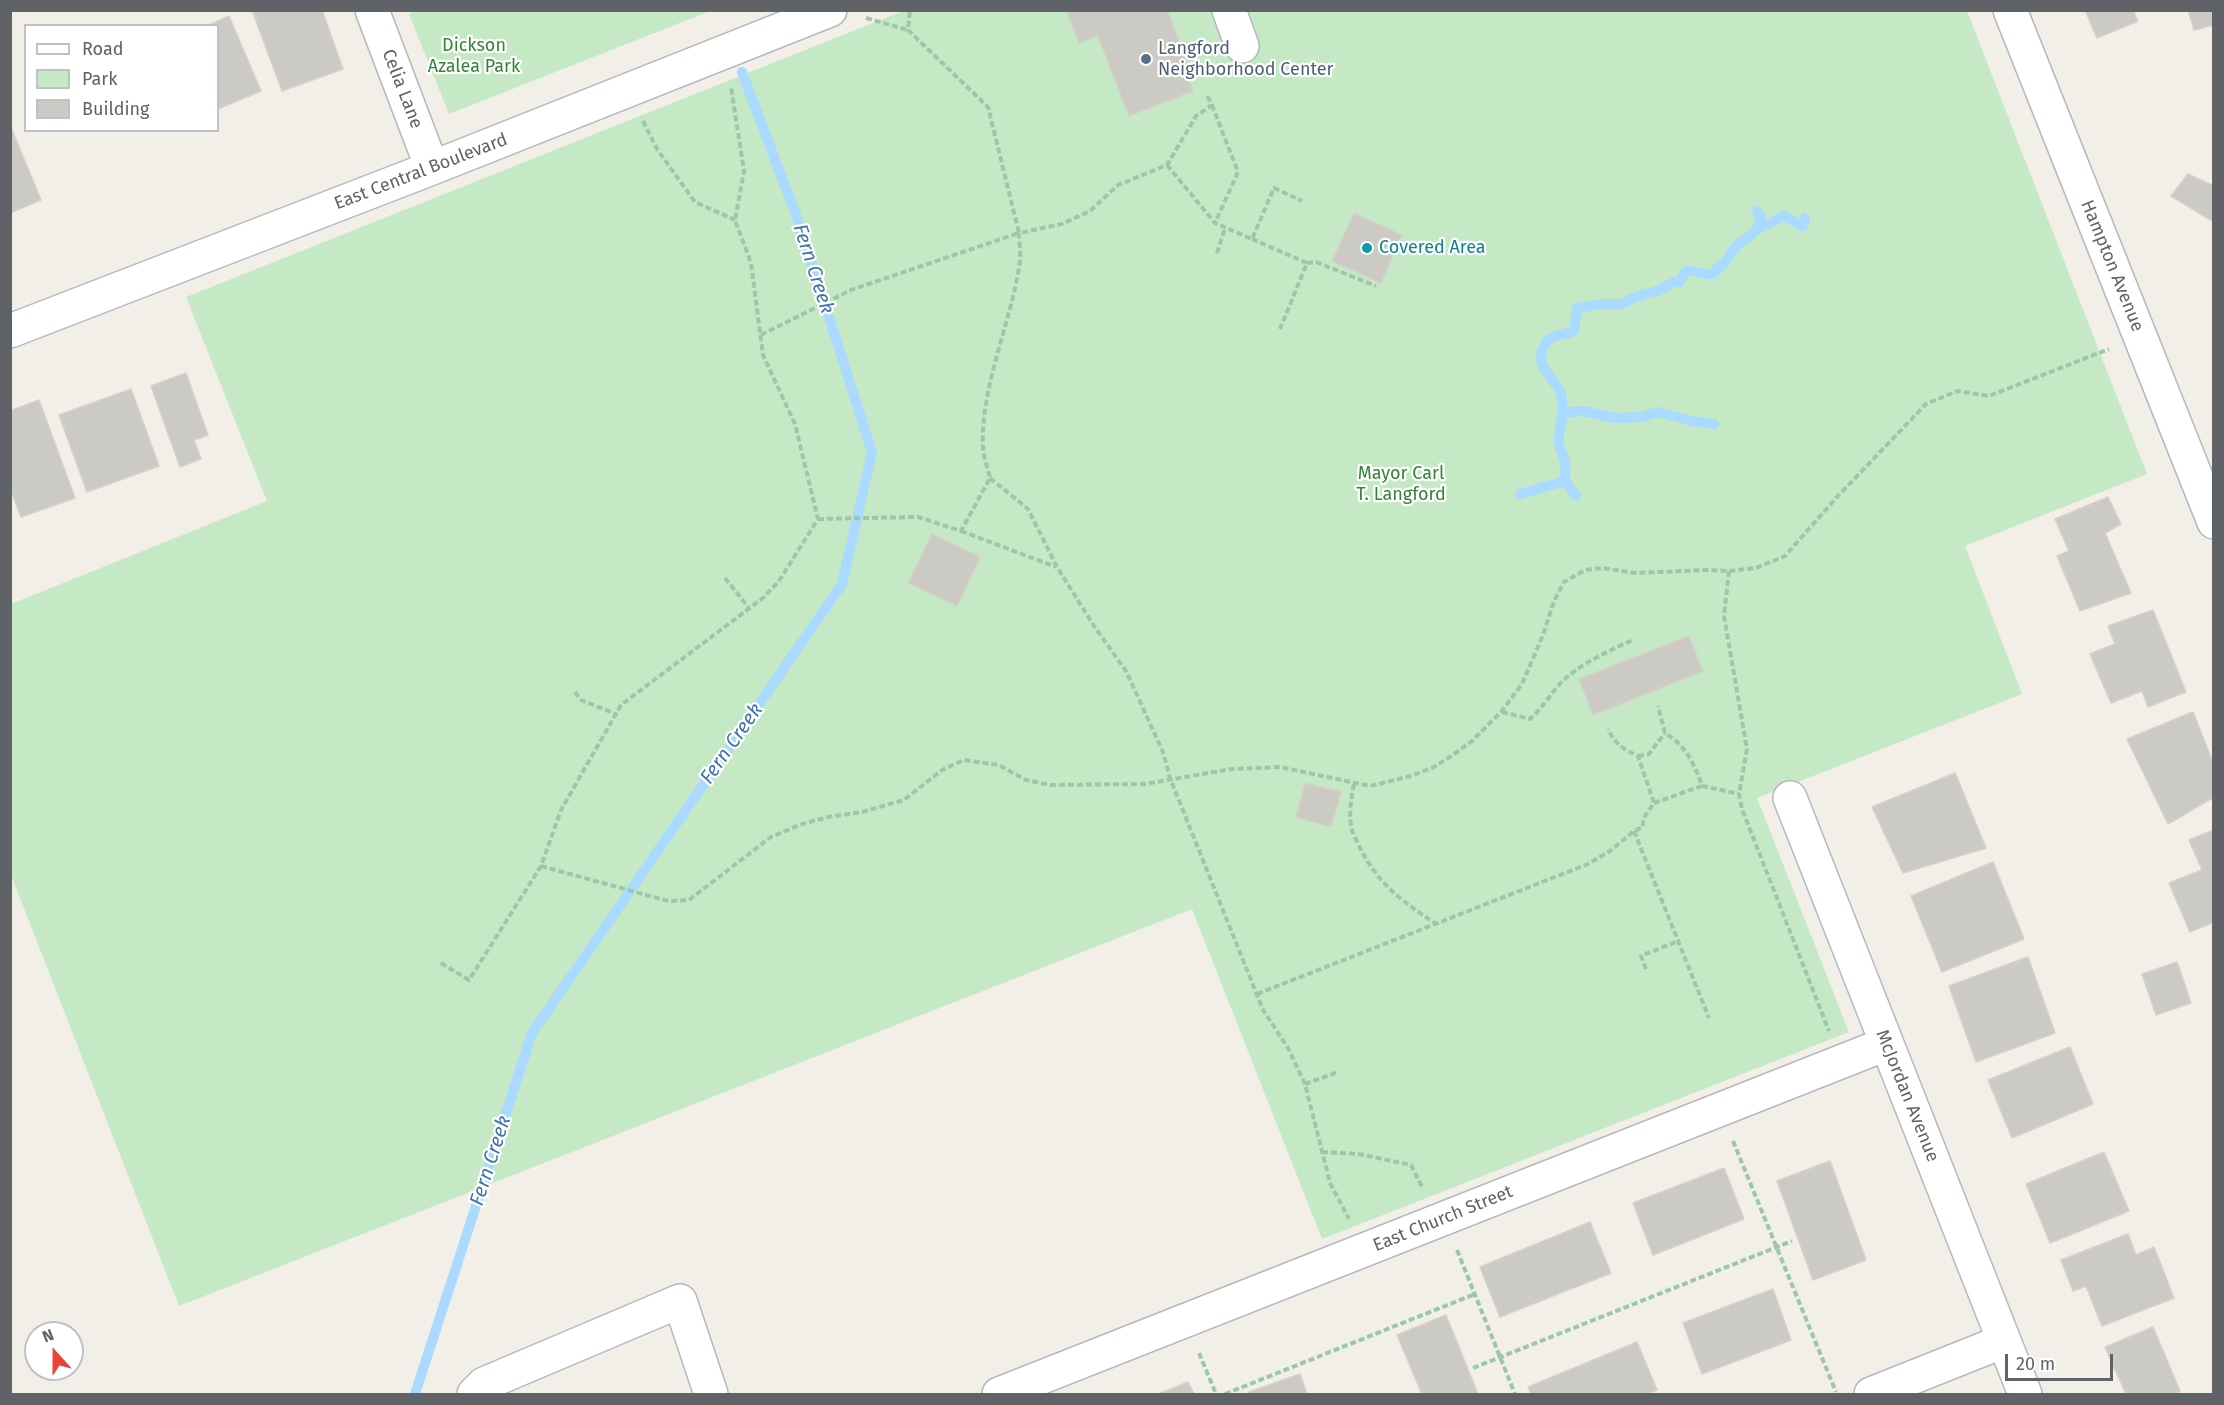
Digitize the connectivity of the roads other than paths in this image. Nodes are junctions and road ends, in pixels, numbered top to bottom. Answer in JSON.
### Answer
{"nodes":[{"id":1,"x":372,"y":10,"type":"edge"},
{"id":2,"x":830,"y":10,"type":"edge"},
{"id":3,"x":1229,"y":10,"type":"edge"},
{"id":4,"x":2010,"y":10,"type":"edge"},
{"id":5,"x":1242,"y":46,"type":"dead end"},
{"id":6,"x":432,"y":168,"type":"junction"},
{"id":7,"x":10,"y":331,"type":"edge"},
{"id":8,"x":2214,"y":522,"type":"edge"},
{"id":9,"x":1790,"y":798,"type":"dead end"},
{"id":10,"x":1886,"y":1044,"type":"junction"},
{"id":11,"x":2004,"y":1341,"type":"junction"},
{"id":12,"x":474,"y":1395,"type":"edge"},
{"id":13,"x":711,"y":1395,"type":"edge"},
{"id":14,"x":999,"y":1395,"type":"edge"},
{"id":15,"x":1871,"y":1395,"type":"edge"},
{"id":16,"x":2025,"y":1395,"type":"edge"}],
"edges":[{"from":1,"to":6,"type":"street","name":"Celia Lane"},
{"from":2,"to":6,"type":"street","name":"East Central Boulevard"},
{"from":3,"to":5,"type":"street"},
{"from":4,"to":8,"type":"street","name":"Hampton Avenue"},
{"from":6,"to":7,"type":"street","name":"East Central Boulevard"},
{"from":9,"to":10,"type":"street","name":"McJordan Avenue"},
{"from":10,"to":11,"type":"street","name":"McJordan Avenue"},
{"from":10,"to":14,"type":"street","name":"East Church Street"},
{"from":11,"to":15,"type":"street"},
{"from":11,"to":16,"type":"street","name":"McJordan Avenue"},
{"from":12,"to":13,"type":"street"}]}
